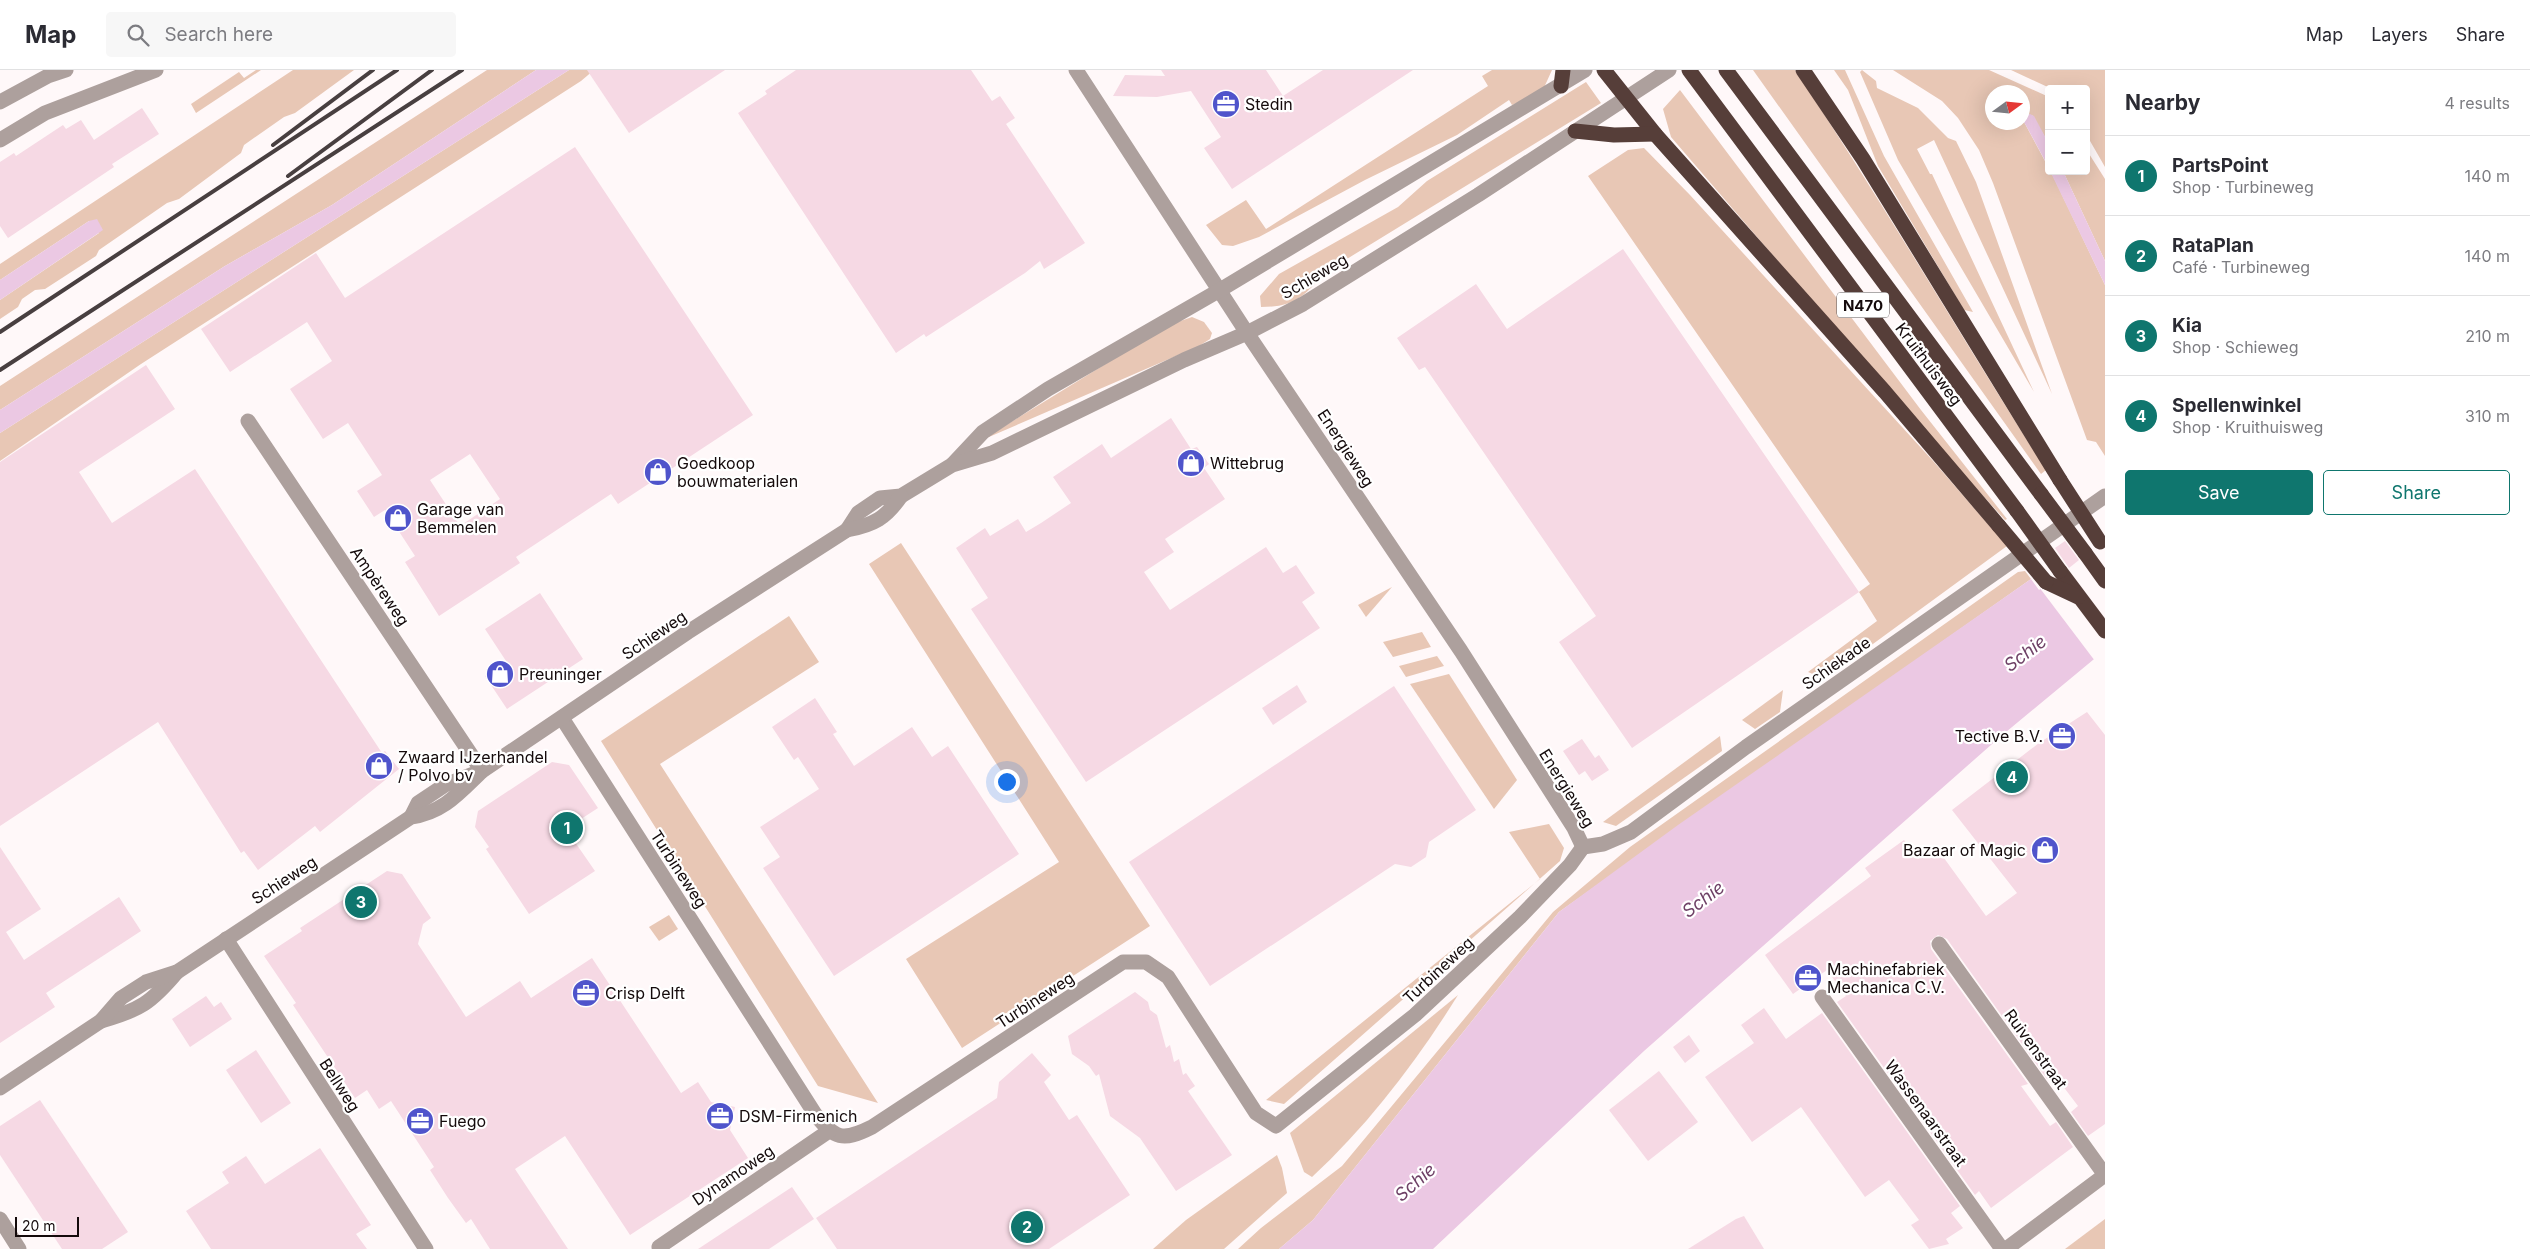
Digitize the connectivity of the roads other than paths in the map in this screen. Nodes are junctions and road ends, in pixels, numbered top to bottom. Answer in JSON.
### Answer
{"nodes":[{"id":1,"x":66,"y":70,"type":"edge"},
{"id":2,"x":156,"y":70,"type":"edge"},
{"id":3,"x":1076,"y":70,"type":"edge"},
{"id":4,"x":1563,"y":70,"type":"edge"},
{"id":5,"x":1585,"y":70,"type":"edge"},
{"id":6,"x":1604,"y":70,"type":"edge"},
{"id":7,"x":1669,"y":70,"type":"edge"},
{"id":8,"x":1688,"y":70,"type":"edge"},
{"id":9,"x":1803,"y":70,"type":"edge"},
{"id":10,"x":1730,"y":75,"type":"edge"},
{"id":11,"x":1561,"y":86,"type":"junction"},
{"id":12,"x":1626,"y":99,"type":"junction"},
{"id":13,"x":0,"y":102,"type":"edge"},
{"id":14,"x":1575,"y":130,"type":"junction"},
{"id":15,"x":1655,"y":134,"type":"junction"},
{"id":16,"x":0,"y":140,"type":"edge"},
{"id":17,"x":1220,"y":290,"type":"junction"},
{"id":18,"x":1248,"y":333,"type":"junction"},
{"id":19,"x":248,"y":420,"type":"dead end"},
{"id":20,"x":952,"y":465,"type":"junction"},
{"id":21,"x":2105,"y":496,"type":"edge"},
{"id":22,"x":2105,"y":549,"type":"edge"},
{"id":23,"x":2105,"y":580,"type":"edge"},
{"id":24,"x":2082,"y":599,"type":"junction"},
{"id":25,"x":2105,"y":631,"type":"edge"},
{"id":26,"x":562,"y":718,"type":"junction"},
{"id":27,"x":482,"y":770,"type":"junction"},
{"id":28,"x":1583,"y":847,"type":"junction"},
{"id":29,"x":226,"y":939,"type":"junction"},
{"id":30,"x":1939,"y":944,"type":"dead end"},
{"id":31,"x":1822,"y":997,"type":"dead end"},
{"id":32,"x":0,"y":1088,"type":"edge"},
{"id":33,"x":829,"y":1131,"type":"junction"},
{"id":34,"x":2105,"y":1175,"type":"edge"},
{"id":35,"x":0,"y":1219,"type":"edge"},
{"id":36,"x":19,"y":1249,"type":"edge"},
{"id":37,"x":426,"y":1249,"type":"edge"},
{"id":38,"x":660,"y":1249,"type":"edge"},
{"id":39,"x":2004,"y":1249,"type":"edge"}],
"edges":[{"from":1,"to":13,"type":"street"},
{"from":2,"to":16,"type":"street"},
{"from":3,"to":17,"type":"street","name":"Energieweg"},
{"from":4,"to":11,"type":"highway"},
{"from":5,"to":11,"type":"street","name":"Schieweg"},
{"from":6,"to":12,"type":"highway","number":"N470"},
{"from":7,"to":12,"type":"street","name":"Schieweg"},
{"from":8,"to":24,"type":"highway","name":"Kruithuisweg","number":"N470","bridge":true},
{"from":9,"to":22,"type":"highway","bridge":true},
{"from":10,"to":23,"type":"highway","name":"Kruithuisweg","number":"N470","bridge":true},
{"from":11,"to":17,"type":"street","name":"Schieweg"},
{"from":12,"to":14,"type":"street","name":"Schieweg"},
{"from":12,"to":15,"type":"highway","number":"N470"},
{"from":14,"to":15,"type":"highway"},
{"from":14,"to":18,"type":"street","name":"Schieweg"},
{"from":15,"to":24,"type":"highway","number":"N470","bridge":true},
{"from":17,"to":18,"type":"street","name":"Energieweg"},
{"from":17,"to":20,"type":"street","name":"Schieweg"},
{"from":18,"to":20,"type":"street","name":"Schieweg"},
{"from":18,"to":28,"type":"street","name":"Energieweg"},
{"from":19,"to":27,"type":"street","name":"Ampèreweg"},
{"from":20,"to":26,"type":"street","name":"Schieweg"},
{"from":21,"to":28,"type":"street","name":"Schiekade"},
{"from":24,"to":25,"type":"highway","name":"Kruithuisweg","number":"N470"},
{"from":26,"to":27,"type":"street","name":"Schieweg"},
{"from":26,"to":33,"type":"street","name":"Turbineweg"},
{"from":27,"to":29,"type":"street","name":"Schieweg"},
{"from":28,"to":33,"type":"street","name":"Turbineweg"},
{"from":29,"to":32,"type":"street","name":"Schieweg"},
{"from":29,"to":37,"type":"street","name":"Bellweg"},
{"from":30,"to":34,"type":"street","name":"Ruivenstraat"},
{"from":31,"to":39,"type":"street","name":"Wassenaarstraat"},
{"from":33,"to":38,"type":"street","name":"Dynamoweg"},
{"from":34,"to":39,"type":"street"},
{"from":35,"to":36,"type":"street"}]}
